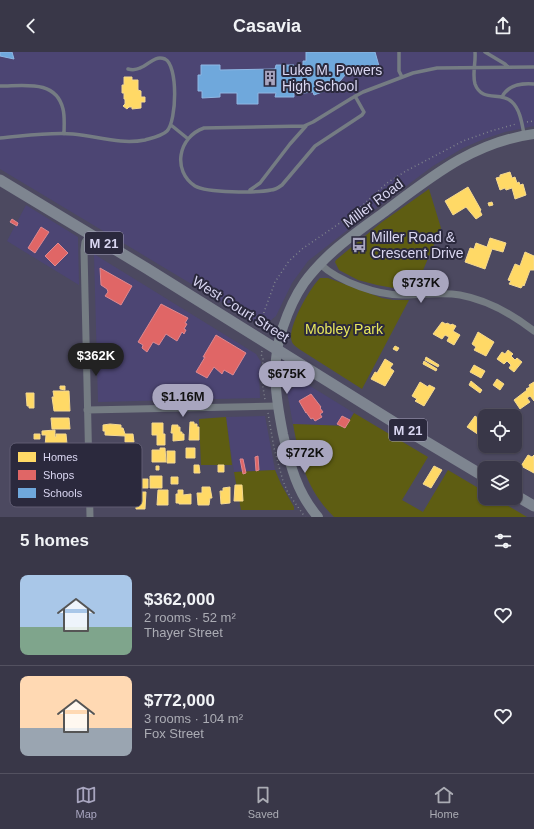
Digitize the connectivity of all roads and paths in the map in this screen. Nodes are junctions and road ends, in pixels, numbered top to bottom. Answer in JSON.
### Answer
{"nodes":[{"id":1,"x":399,"y":52,"type":"edge"},
{"id":2,"x":475,"y":52,"type":"edge"},
{"id":3,"x":485,"y":52,"type":"edge"},
{"id":4,"x":475,"y":67,"type":"junction"},
{"id":5,"x":508,"y":67,"type":"junction"},
{"id":6,"x":534,"y":67,"type":"edge"},
{"id":7,"x":128,"y":69,"type":"dead end"},
{"id":8,"x":402,"y":77,"type":"junction"},
{"id":9,"x":534,"y":84,"type":"edge"},
{"id":10,"x":0,"y":86,"type":"edge"},
{"id":11,"x":355,"y":96,"type":"junction"},
{"id":12,"x":502,"y":97,"type":"junction"},
{"id":13,"x":534,"y":121,"type":"edge"},
{"id":14,"x":526,"y":122,"type":"dead end"},
{"id":15,"x":518,"y":123,"type":"dead end"},
{"id":16,"x":309,"y":124,"type":"junction"},
{"id":17,"x":171,"y":125,"type":"junction"},
{"id":18,"x":64,"y":134,"type":"junction"},
{"id":19,"x":529,"y":134,"type":"edge"},
{"id":20,"x":0,"y":138,"type":"edge"},
{"id":21,"x":188,"y":138,"type":"junction"},
{"id":22,"x":0,"y":180,"type":"edge"},
{"id":23,"x":246,"y":191,"type":"junction"},
{"id":24,"x":90,"y":234,"type":"junction"},
{"id":25,"x":320,"y":264,"type":"junction"},
{"id":26,"x":264,"y":323,"type":"dead end"},
{"id":27,"x":534,"y":331,"type":"edge"},
{"id":28,"x":278,"y":349,"type":"junction"},
{"id":29,"x":262,"y":353,"type":"dead end"},
{"id":30,"x":265,"y":400,"type":"dead end"},
{"id":31,"x":278,"y":406,"type":"junction"},
{"id":32,"x":87,"y":410,"type":"junction"},
{"id":33,"x":268,"y":413,"type":"dead end"},
{"id":34,"x":88,"y":443,"type":"edge"},
{"id":35,"x":478,"y":473,"type":"edge"},
{"id":36,"x":522,"y":499,"type":"edge"},
{"id":37,"x":534,"y":506,"type":"edge"},
{"id":38,"x":90,"y":507,"type":"edge"},
{"id":39,"x":314,"y":515,"type":"edge"},
{"id":40,"x":90,"y":517,"type":"edge"},
{"id":41,"x":305,"y":517,"type":"edge"}],
"edges":[{"from":1,"to":8,"type":"lane"},
{"from":2,"to":4,"type":"lane"},
{"from":3,"to":5,"type":"lane"},
{"from":4,"to":5,"type":"lane"},
{"from":4,"to":8,"type":"lane"},
{"from":4,"to":12,"type":"lane"},
{"from":5,"to":6,"type":"lane"},
{"from":7,"to":17,"type":"lane"},
{"from":8,"to":11,"type":"lane"},
{"from":9,"to":12,"type":"lane"},
{"from":10,"to":18,"type":"lane"},
{"from":11,"to":16,"type":"lane"},
{"from":11,"to":23,"type":"lane"},
{"from":12,"to":19,"type":"lane"},
{"from":13,"to":14,"type":"path"},
{"from":15,"to":26,"type":"path"},
{"from":16,"to":21,"type":"lane"},
{"from":16,"to":23,"type":"lane"},
{"from":17,"to":18,"type":"lane"},
{"from":17,"to":21,"type":"lane"},
{"from":18,"to":20,"type":"lane"},
{"from":19,"to":25,"type":"main road","name":"Miller Road"},
{"from":21,"to":23,"type":"lane"},
{"from":22,"to":24,"type":"main road","name":"West Court Street","number":"M 21"},
{"from":24,"to":28,"type":"main road","name":"West Court Street","number":"M 21"},
{"from":24,"to":32,"type":"street"},
{"from":25,"to":27,"type":"street"},
{"from":25,"to":28,"type":"main road","name":"Miller Road"},
{"from":28,"to":31,"type":"main road","name":"Miller Road"},
{"from":28,"to":35,"type":"main road","name":"West Court Street","number":"M 21"},
{"from":29,"to":30,"type":"path"},
{"from":31,"to":32,"type":"street"},
{"from":31,"to":39,"type":"main road","name":"Miller Road"},
{"from":32,"to":34,"type":"street"},
{"from":33,"to":41,"type":"path"},
{"from":36,"to":37,"type":"main road"},
{"from":38,"to":40,"type":"street"}]}
